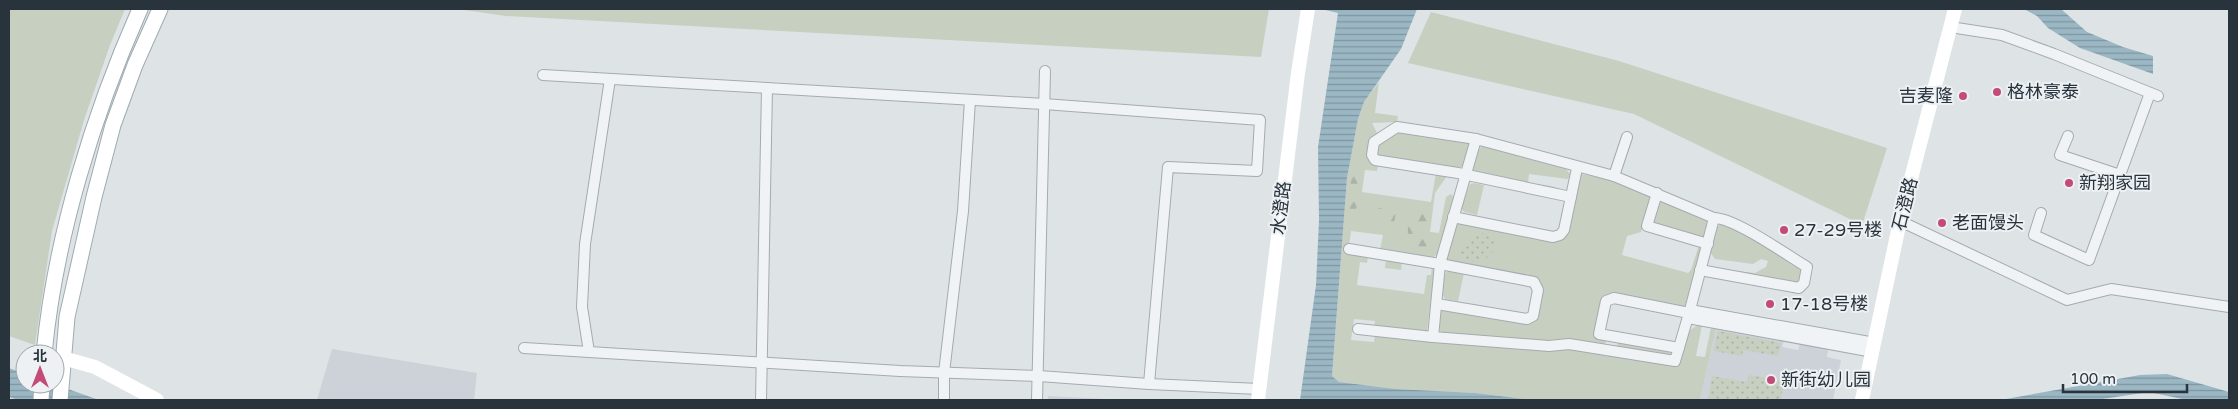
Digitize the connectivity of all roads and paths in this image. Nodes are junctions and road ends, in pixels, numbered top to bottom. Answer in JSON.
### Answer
{"nodes":[{"id":1,"x":140,"y":9,"type":"edge"},
{"id":2,"x":1955,"y":9,"type":"edge"},
{"id":3,"x":156,"y":11,"type":"edge"},
{"id":4,"x":1308,"y":12,"type":"edge"},
{"id":5,"x":1950,"y":27,"type":"junction"},
{"id":6,"x":1046,"y":71,"type":"dead end"},
{"id":7,"x":544,"y":75,"type":"dead end"},
{"id":8,"x":610,"y":79,"type":"junction"},
{"id":9,"x":767,"y":88,"type":"junction"},
{"id":10,"x":970,"y":100,"type":"junction"},
{"id":11,"x":1044,"y":104,"type":"junction"},
{"id":12,"x":2068,"y":136,"type":"dead end"},
{"id":13,"x":1627,"y":137,"type":"dead end"},
{"id":14,"x":1476,"y":138,"type":"junction"},
{"id":15,"x":1577,"y":168,"type":"dead end"},
{"id":16,"x":1464,"y":175,"type":"junction"},
{"id":17,"x":2120,"y":175,"type":"junction"},
{"id":18,"x":1614,"y":176,"type":"junction"},
{"id":19,"x":1657,"y":193,"type":"junction"},
{"id":20,"x":1571,"y":197,"type":"junction"},
{"id":21,"x":2041,"y":213,"type":"dead end"},
{"id":22,"x":1453,"y":217,"type":"junction"},
{"id":23,"x":1714,"y":218,"type":"junction"},
{"id":24,"x":1900,"y":221,"type":"junction"},
{"id":25,"x":1708,"y":244,"type":"junction"},
{"id":26,"x":1349,"y":249,"type":"dead end"},
{"id":27,"x":1440,"y":264,"type":"junction"},
{"id":28,"x":1700,"y":270,"type":"junction"},
{"id":29,"x":1437,"y":304,"type":"junction"},
{"id":30,"x":2229,"y":307,"type":"edge"},
{"id":31,"x":1689,"y":314,"type":"junction"},
{"id":32,"x":1358,"y":329,"type":"dead end"},
{"id":33,"x":1433,"y":336,"type":"junction"},
{"id":34,"x":1614,"y":337,"type":"junction"},
{"id":35,"x":45,"y":344,"type":"edge"},
{"id":36,"x":65,"y":344,"type":"edge"},
{"id":37,"x":524,"y":348,"type":"dead end"},
{"id":38,"x":1679,"y":348,"type":"junction"},
{"id":39,"x":1874,"y":348,"type":"junction"},
{"id":40,"x":1610,"y":350,"type":"junction"},
{"id":41,"x":589,"y":352,"type":"junction"},
{"id":42,"x":762,"y":361,"type":"junction"},
{"id":43,"x":65,"y":365,"type":"edge"},
{"id":44,"x":944,"y":373,"type":"junction"},
{"id":45,"x":1039,"y":376,"type":"junction"},
{"id":46,"x":1149,"y":384,"type":"junction"},
{"id":47,"x":1258,"y":395,"type":"edge"},
{"id":48,"x":157,"y":400,"type":"edge"},
{"id":49,"x":761,"y":400,"type":"edge"},
{"id":50,"x":944,"y":400,"type":"edge"},
{"id":51,"x":1038,"y":400,"type":"edge"},
{"id":52,"x":1862,"y":400,"type":"edge"}],
"edges":[{"from":1,"to":35,"type":"main road"},
{"from":2,"to":5,"type":"street","name":"石澄路"},
{"from":3,"to":36,"type":"main road"},
{"from":4,"to":47,"type":"street","name":"水澄路"},
{"from":5,"to":17,"type":"street"},
{"from":5,"to":24,"type":"street","name":"石澄路"},
{"from":6,"to":11,"type":"street"},
{"from":7,"to":8,"type":"street"},
{"from":8,"to":9,"type":"street"},
{"from":8,"to":41,"type":"street"},
{"from":9,"to":10,"type":"street"},
{"from":9,"to":42,"type":"street"},
{"from":10,"to":11,"type":"street"},
{"from":10,"to":44,"type":"street"},
{"from":11,"to":45,"type":"street"},
{"from":11,"to":46,"type":"street"},
{"from":12,"to":17,"type":"street"},
{"from":13,"to":18,"type":"street"},
{"from":14,"to":16,"type":"street"},
{"from":14,"to":16,"type":"street"},
{"from":14,"to":18,"type":"street"},
{"from":15,"to":20,"type":"street"},
{"from":16,"to":20,"type":"street"},
{"from":16,"to":22,"type":"street"},
{"from":17,"to":21,"type":"street"},
{"from":18,"to":19,"type":"street"},
{"from":19,"to":23,"type":"street"},
{"from":19,"to":25,"type":"street"},
{"from":20,"to":22,"type":"street"},
{"from":22,"to":27,"type":"street"},
{"from":23,"to":25,"type":"street"},
{"from":23,"to":28,"type":"street"},
{"from":24,"to":30,"type":"street"},
{"from":24,"to":39,"type":"street","name":"石澄路"},
{"from":25,"to":28,"type":"street"},
{"from":26,"to":27,"type":"street"},
{"from":27,"to":29,"type":"street"},
{"from":27,"to":29,"type":"street"},
{"from":28,"to":31,"type":"street"},
{"from":29,"to":33,"type":"street"},
{"from":31,"to":34,"type":"street"},
{"from":31,"to":38,"type":"street"},
{"from":31,"to":39,"type":"street"},
{"from":32,"to":33,"type":"street"},
{"from":33,"to":40,"type":"street"},
{"from":34,"to":38,"type":"street"},
{"from":34,"to":40,"type":"street"},
{"from":37,"to":41,"type":"street"},
{"from":38,"to":40,"type":"street"},
{"from":39,"to":52,"type":"street","name":"石澄路"},
{"from":41,"to":42,"type":"street"},
{"from":42,"to":44,"type":"street"},
{"from":42,"to":49,"type":"street"},
{"from":43,"to":48,"type":"street"},
{"from":44,"to":45,"type":"street"},
{"from":44,"to":50,"type":"street"},
{"from":45,"to":46,"type":"street"},
{"from":45,"to":51,"type":"street"},
{"from":46,"to":47,"type":"street"}]}
